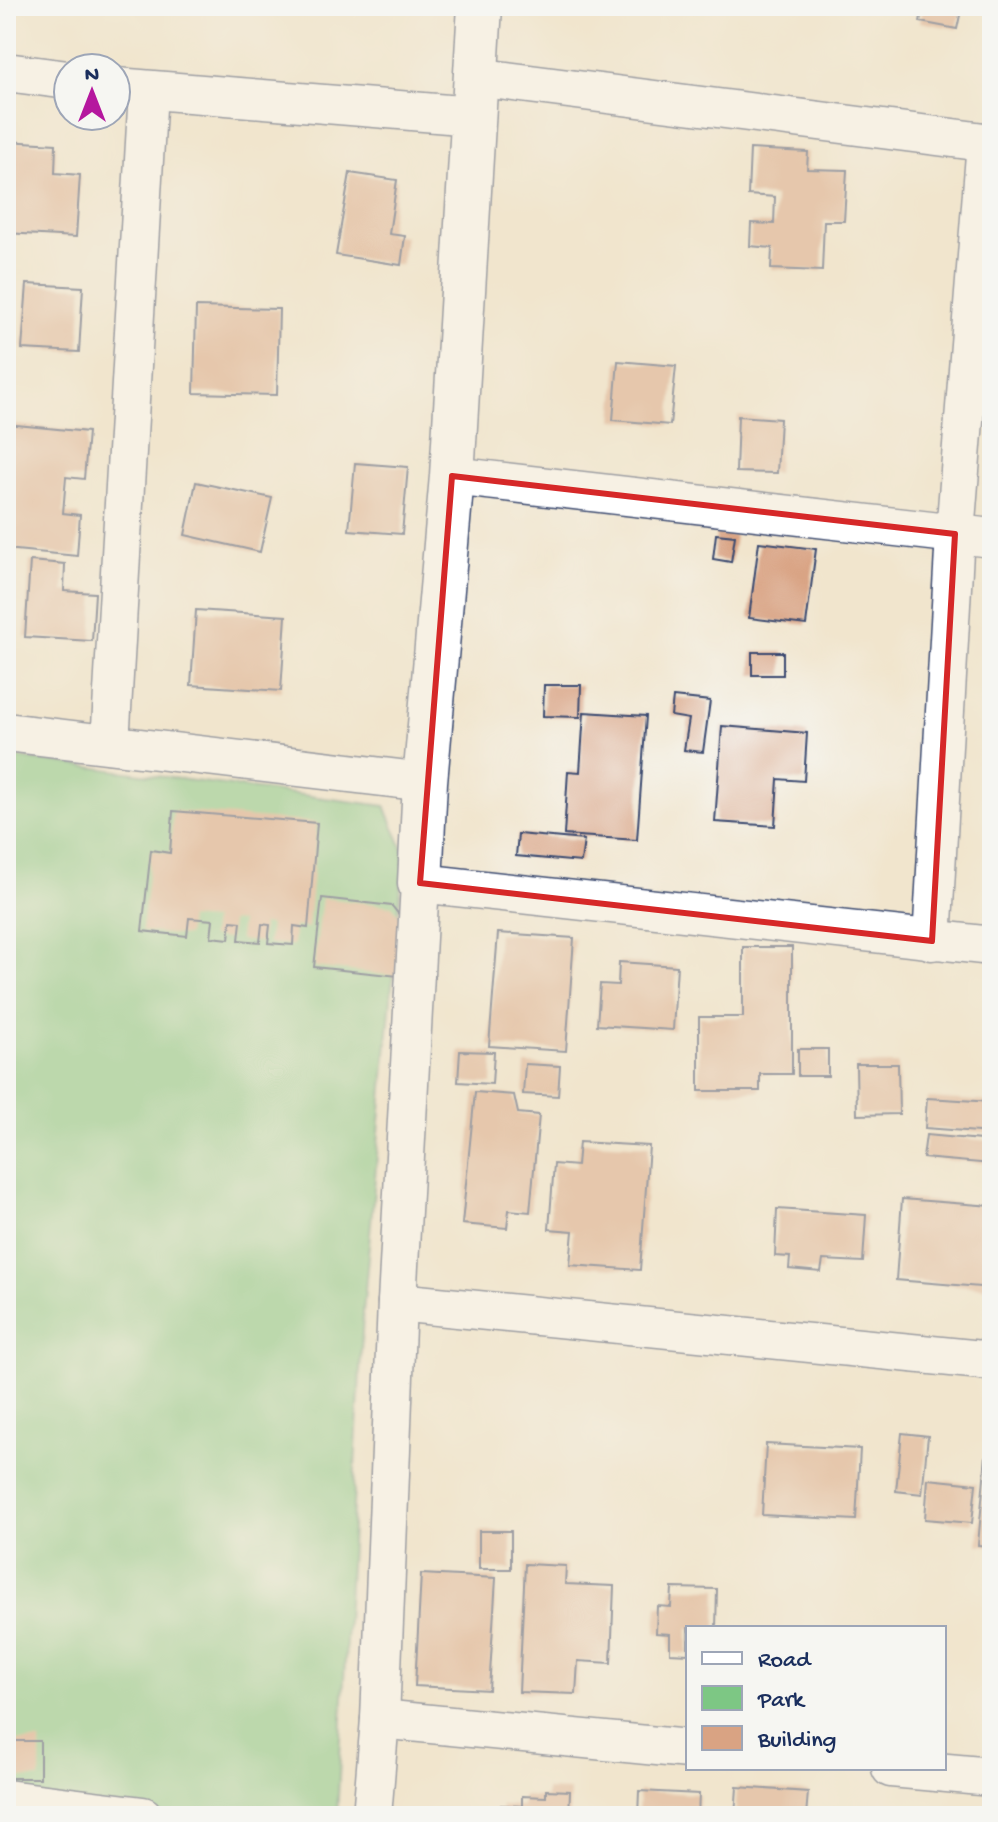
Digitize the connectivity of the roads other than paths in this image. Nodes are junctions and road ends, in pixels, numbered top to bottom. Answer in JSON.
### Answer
{"nodes":[{"id":1,"x":480,"y":6,"type":"edge"},
{"id":2,"x":6,"y":72,"type":"edge"},
{"id":3,"x":52,"y":78,"type":"edge"},
{"id":4,"x":132,"y":89,"type":"edge"},
{"id":5,"x":474,"y":96,"type":"junction"},
{"id":6,"x":131,"y":132,"type":"edge"},
{"id":7,"x":989,"y":143,"type":"edge"},
{"id":8,"x":452,"y":476,"type":"junction"},
{"id":9,"x":955,"y":534,"type":"junction"},
{"id":10,"x":992,"y":538,"type":"edge"},
{"id":11,"x":6,"y":732,"type":"edge"},
{"id":12,"x":110,"y":744,"type":"junction"},
{"id":13,"x":425,"y":782,"type":"junction"},
{"id":14,"x":420,"y":883,"type":"junction"},
{"id":15,"x":932,"y":941,"type":"junction"},
{"id":16,"x":992,"y":946,"type":"edge"},
{"id":17,"x":397,"y":1302,"type":"junction"},
{"id":18,"x":992,"y":1361,"type":"edge"},
{"id":19,"x":380,"y":1719,"type":"junction"},
{"id":20,"x":686,"y":1749,"type":"edge"},
{"id":21,"x":913,"y":1770,"type":"edge"},
{"id":22,"x":992,"y":1777,"type":"edge"},
{"id":23,"x":6,"y":1799,"type":"edge"},
{"id":24,"x":143,"y":1816,"type":"edge"},
{"id":25,"x":372,"y":1816,"type":"edge"}],
"edges":[{"from":1,"to":5,"type":"street"},
{"from":2,"to":3,"type":"street"},
{"from":4,"to":5,"type":"street"},
{"from":5,"to":7,"type":"street"},
{"from":5,"to":8,"type":"street"},
{"from":6,"to":12,"type":"street"},
{"from":7,"to":9,"type":"street"},
{"from":8,"to":9,"type":"street"},
{"from":8,"to":13,"type":"street"},
{"from":9,"to":10,"type":"street"},
{"from":9,"to":15,"type":"street"},
{"from":11,"to":12,"type":"street"},
{"from":12,"to":13,"type":"street"},
{"from":13,"to":14,"type":"street"},
{"from":14,"to":15,"type":"street"},
{"from":14,"to":17,"type":"street"},
{"from":15,"to":16,"type":"street"},
{"from":17,"to":18,"type":"street"},
{"from":17,"to":19,"type":"street"},
{"from":19,"to":20,"type":"street"},
{"from":19,"to":25,"type":"street"},
{"from":21,"to":22,"type":"street"},
{"from":23,"to":24,"type":"street"}]}
